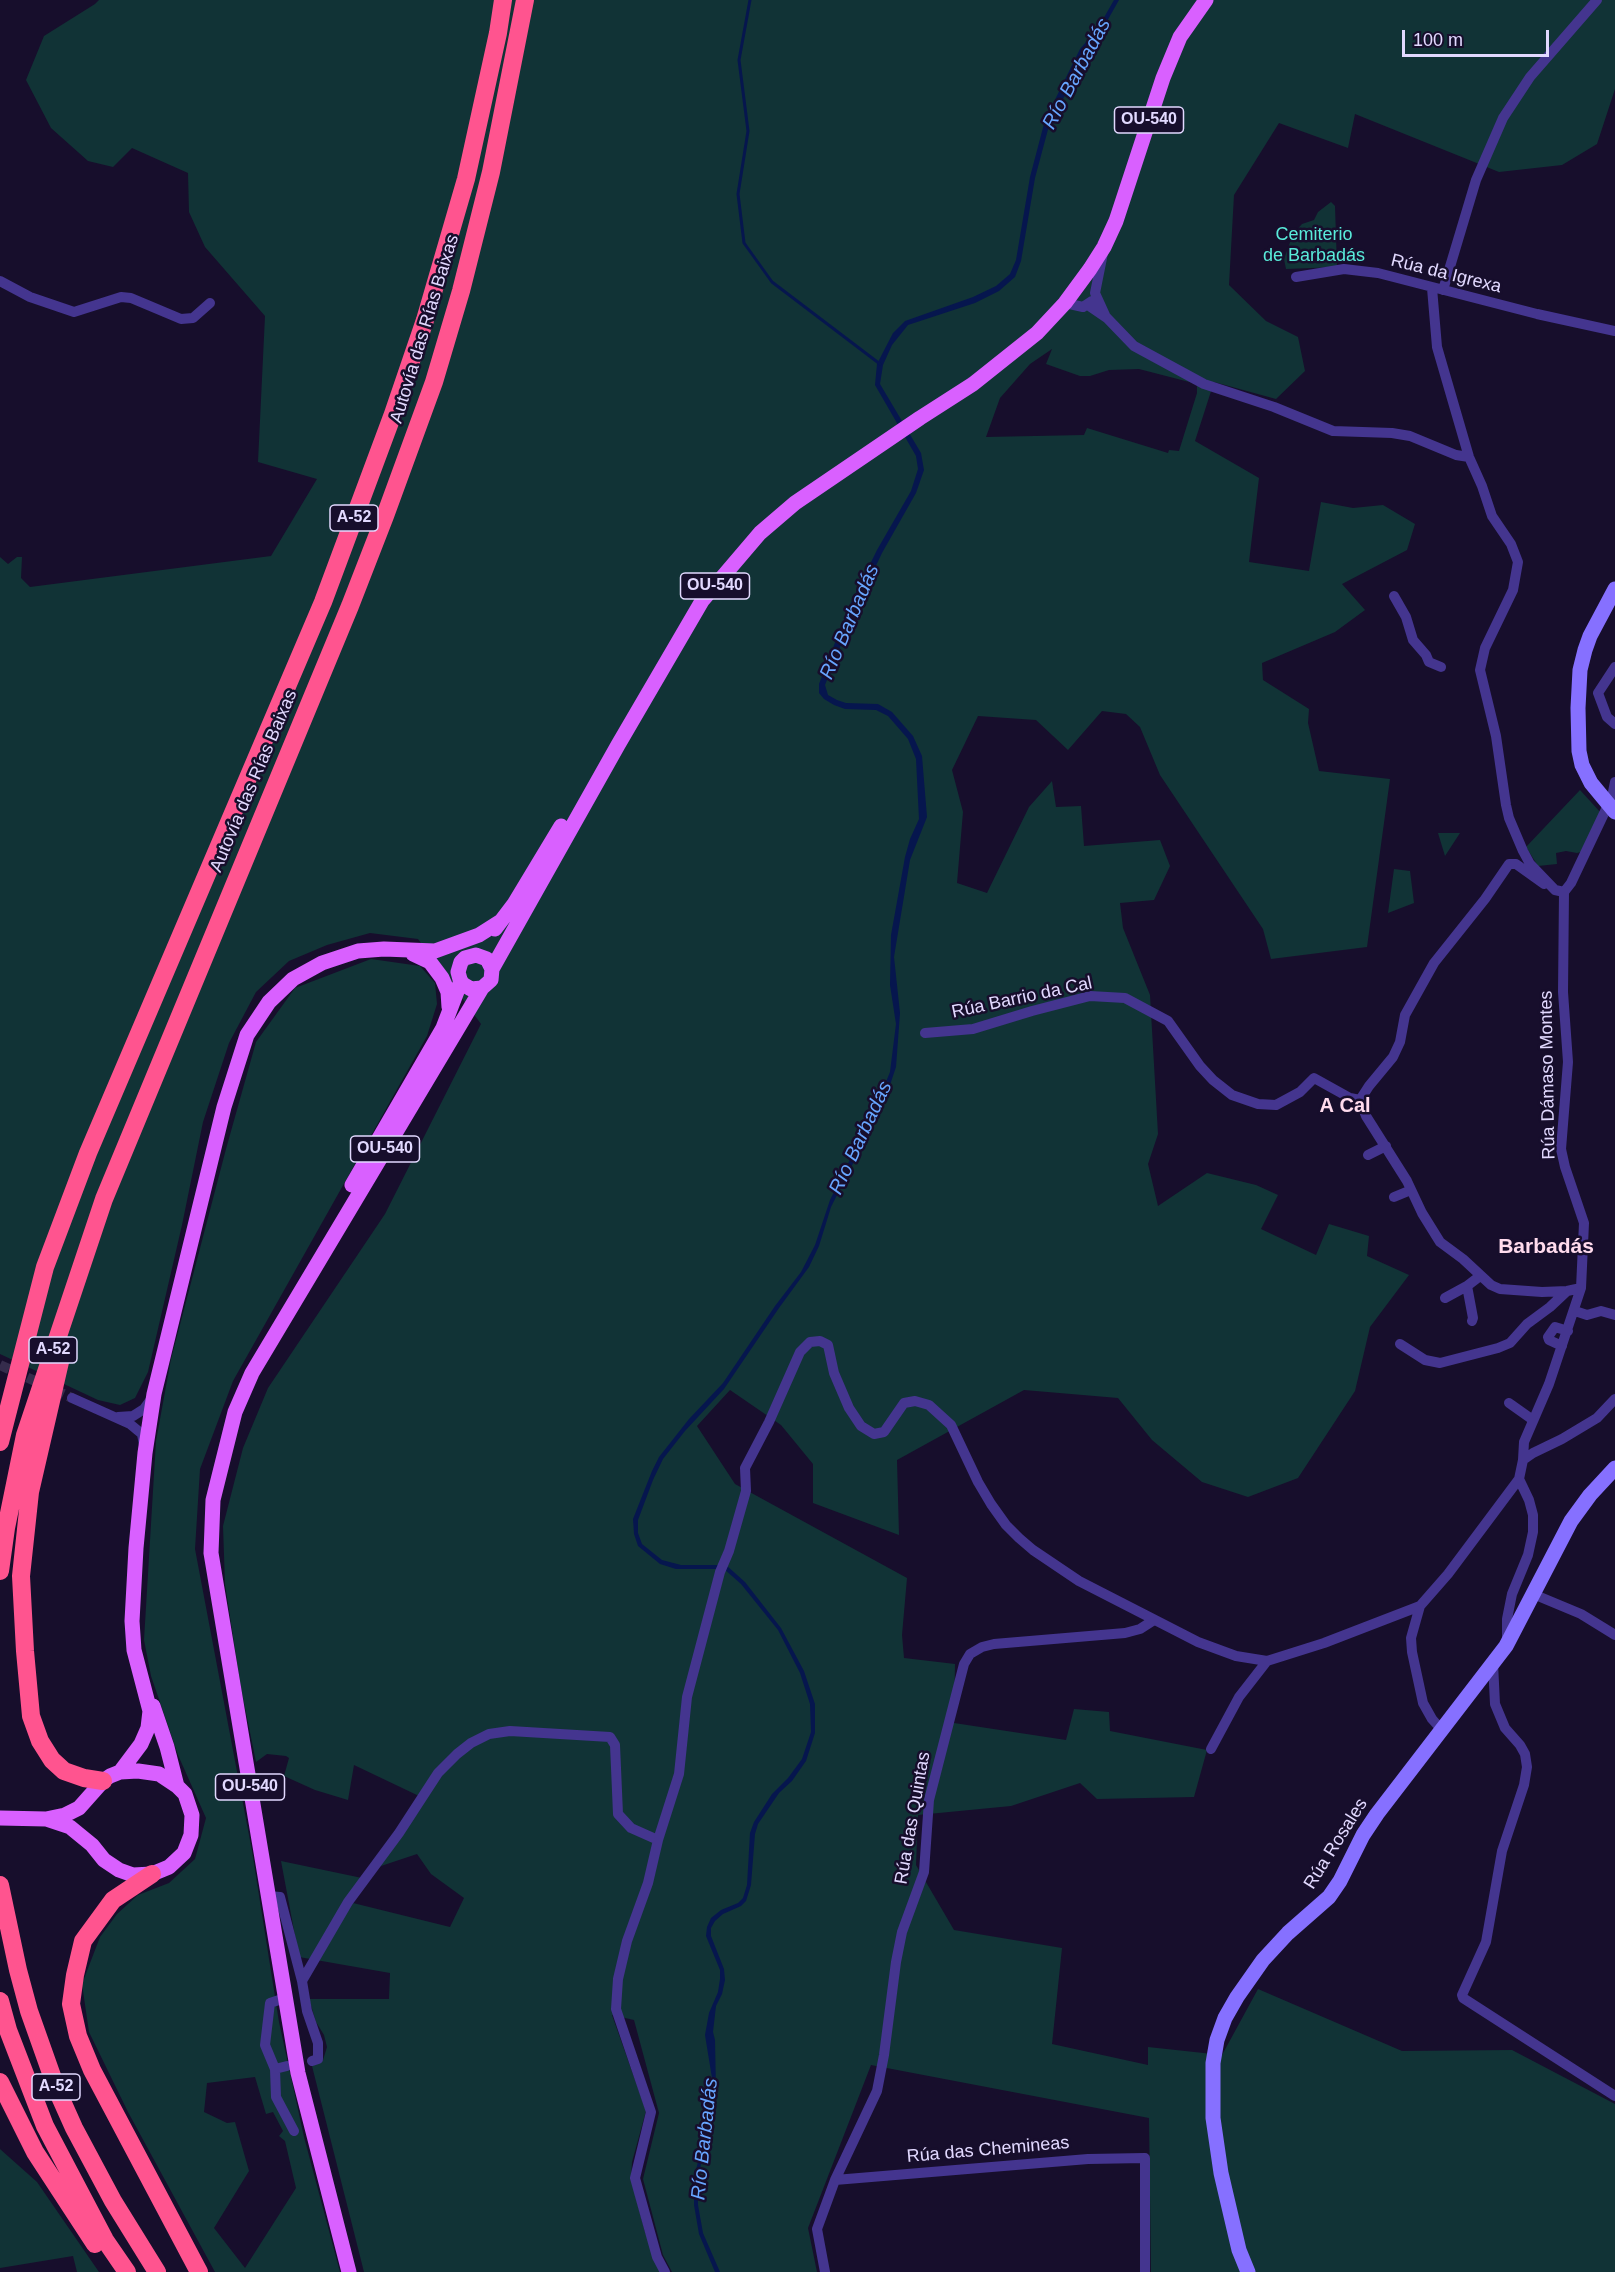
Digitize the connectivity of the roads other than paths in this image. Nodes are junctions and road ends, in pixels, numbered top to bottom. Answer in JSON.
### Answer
{"nodes":[{"id":1,"x":503,"y":0,"type":"edge"},
{"id":2,"x":525,"y":0,"type":"edge"},
{"id":3,"x":1206,"y":0,"type":"edge"},
{"id":4,"x":1597,"y":0,"type":"edge"},
{"id":5,"x":1104,"y":247,"type":"junction"},
{"id":6,"x":1296,"y":277,"type":"dead end"},
{"id":7,"x":1083,"y":278,"type":"junction"},
{"id":8,"x":0,"y":281,"type":"edge"},
{"id":9,"x":1437,"y":289,"type":"junction"},
{"id":10,"x":1095,"y":293,"type":"junction"},
{"id":11,"x":210,"y":303,"type":"dead end"},
{"id":12,"x":1065,"y":303,"type":"junction"},
{"id":13,"x":1088,"y":305,"type":"junction"},
{"id":14,"x":1107,"y":318,"type":"junction"},
{"id":15,"x":1586,"y":325,"type":"junction"},
{"id":16,"x":1615,"y":325,"type":"edge"},
{"id":17,"x":1615,"y":331,"type":"edge"},
{"id":18,"x":1469,"y":457,"type":"junction"},
{"id":19,"x":1615,"y":589,"type":"edge"},
{"id":20,"x":1394,"y":596,"type":"dead end"},
{"id":21,"x":1441,"y":667,"type":"dead end"},
{"id":22,"x":1615,"y":667,"type":"edge"},
{"id":23,"x":1615,"y":724,"type":"edge"},
{"id":24,"x":618,"y":745,"type":"junction"},
{"id":25,"x":1615,"y":782,"type":"edge"},
{"id":26,"x":1611,"y":808,"type":"edge"},
{"id":27,"x":1560,"y":891,"type":"junction"},
{"id":28,"x":501,"y":921,"type":"junction"},
{"id":29,"x":473,"y":955,"type":"junction"},
{"id":30,"x":433,"y":956,"type":"junction"},
{"id":31,"x":492,"y":969,"type":"junction"},
{"id":32,"x":459,"y":978,"type":"junction"},
{"id":33,"x":482,"y":988,"type":"junction"},
{"id":34,"x":449,"y":1012,"type":"junction"},
{"id":35,"x":925,"y":1033,"type":"dead end"},
{"id":36,"x":153,"y":1079,"type":"junction"},
{"id":37,"x":1360,"y":1100,"type":"junction"},
{"id":38,"x":1386,"y":1146,"type":"junction"},
{"id":39,"x":1368,"y":1155,"type":"dead end"},
{"id":40,"x":1411,"y":1191,"type":"junction"},
{"id":41,"x":1394,"y":1197,"type":"dead end"},
{"id":42,"x":1480,"y":1276,"type":"junction"},
{"id":43,"x":1467,"y":1286,"type":"junction"},
{"id":44,"x":1581,"y":1288,"type":"junction"},
{"id":45,"x":1567,"y":1291,"type":"junction"},
{"id":46,"x":1445,"y":1298,"type":"dead end"},
{"id":47,"x":288,"y":1311,"type":"junction"},
{"id":48,"x":1575,"y":1311,"type":"junction"},
{"id":49,"x":1615,"y":1315,"type":"edge"},
{"id":50,"x":1472,"y":1321,"type":"dead end"},
{"id":51,"x":1568,"y":1330,"type":"junction"},
{"id":52,"x":1400,"y":1344,"type":"dead end"},
{"id":53,"x":1562,"y":1346,"type":"junction"},
{"id":54,"x":23,"y":1347,"type":"junction"},
{"id":55,"x":154,"y":1394,"type":"junction"},
{"id":56,"x":72,"y":1398,"type":"tunnel mouth"},
{"id":57,"x":1615,"y":1399,"type":"edge"},
{"id":58,"x":1509,"y":1403,"type":"dead end"},
{"id":59,"x":0,"y":1412,"type":"edge"},
{"id":60,"x":132,"y":1420,"type":"junction"},
{"id":61,"x":1533,"y":1420,"type":"junction"},
{"id":62,"x":150,"y":1423,"type":"junction"},
{"id":63,"x":0,"y":1442,"type":"edge"},
{"id":64,"x":145,"y":1453,"type":"junction"},
{"id":65,"x":1523,"y":1461,"type":"junction"},
{"id":66,"x":1615,"y":1468,"type":"edge"},
{"id":67,"x":1519,"y":1479,"type":"junction"},
{"id":68,"x":0,"y":1571,"type":"edge"},
{"id":69,"x":1533,"y":1594,"type":"junction"},
{"id":70,"x":1420,"y":1606,"type":"junction"},
{"id":71,"x":1154,"y":1620,"type":"junction"},
{"id":72,"x":1615,"y":1635,"type":"edge"},
{"id":73,"x":1506,"y":1646,"type":"junction"},
{"id":74,"x":1267,"y":1661,"type":"junction"},
{"id":75,"x":1493,"y":1663,"type":"junction"},
{"id":76,"x":144,"y":1686,"type":"junction"},
{"id":77,"x":1441,"y":1729,"type":"junction"},
{"id":78,"x":1211,"y":1749,"type":"dead end"},
{"id":79,"x":120,"y":1772,"type":"junction"},
{"id":80,"x":102,"y":1781,"type":"junction"},
{"id":81,"x":177,"y":1786,"type":"junction"},
{"id":82,"x":0,"y":1818,"type":"edge"},
{"id":83,"x":46,"y":1819,"type":"junction"},
{"id":84,"x":658,"y":1840,"type":"junction"},
{"id":85,"x":152,"y":1874,"type":"junction"},
{"id":86,"x":0,"y":1885,"type":"edge"},
{"id":87,"x":268,"y":1896,"type":"junction"},
{"id":88,"x":302,"y":1981,"type":"junction"},
{"id":89,"x":285,"y":1998,"type":"junction"},
{"id":90,"x":0,"y":2001,"type":"edge"},
{"id":91,"x":312,"y":2061,"type":"dead end"},
{"id":92,"x":287,"y":2066,"type":"dead end"},
{"id":93,"x":275,"y":2069,"type":"junction"},
{"id":94,"x":0,"y":2082,"type":"edge"},
{"id":95,"x":1615,"y":2096,"type":"edge"},
{"id":96,"x":294,"y":2131,"type":"dead end"},
{"id":97,"x":835,"y":2180,"type":"junction"},
{"id":98,"x":115,"y":2272,"type":"edge"},
{"id":99,"x":127,"y":2272,"type":"edge"},
{"id":100,"x":157,"y":2272,"type":"edge"},
{"id":101,"x":199,"y":2272,"type":"edge"},
{"id":102,"x":349,"y":2272,"type":"edge"},
{"id":103,"x":665,"y":2272,"type":"edge"},
{"id":104,"x":825,"y":2272,"type":"edge"},
{"id":105,"x":1145,"y":2272,"type":"edge"},
{"id":106,"x":1248,"y":2272,"type":"edge"}],
"edges":[{"from":1,"to":54,"type":"highway","name":"Autovía das Rías Baixas","number":"A-52"},
{"from":2,"to":36,"type":"highway","name":"Autovía das Rías Baixas","number":"A-52"},
{"from":3,"to":5,"type":"main road","number":"OU-540"},
{"from":4,"to":9,"type":"street"},
{"from":5,"to":7,"type":"main road","number":"OU-540"},
{"from":5,"to":10,"type":"street"},
{"from":6,"to":9,"type":"street","name":"Rúa da Igrexa"},
{"from":7,"to":10,"type":"street"},
{"from":7,"to":12,"type":"main road","number":"OU-540"},
{"from":8,"to":11,"type":"street"},
{"from":9,"to":15,"type":"street","name":"Rúa da Igrexa"},
{"from":9,"to":18,"type":"street"},
{"from":10,"to":13,"type":"street"},
{"from":10,"to":14,"type":"street"},
{"from":12,"to":13,"type":"street"},
{"from":12,"to":24,"type":"main road","number":"OU-540"},
{"from":13,"to":14,"type":"street"},
{"from":14,"to":18,"type":"street"},
{"from":15,"to":16,"type":"street","name":"Rúa da Igrexa"},
{"from":15,"to":17,"type":"street","name":"Rúa da Igrexa"},
{"from":18,"to":27,"type":"street"},
{"from":19,"to":26,"type":"street"},
{"from":20,"to":21,"type":"street"},
{"from":22,"to":23,"type":"street"},
{"from":24,"to":28,"type":"main road"},
{"from":24,"to":31,"type":"main road","number":"OU-540"},
{"from":25,"to":26,"type":"street"},
{"from":26,"to":27,"type":"street"},
{"from":27,"to":37,"type":"street"},
{"from":27,"to":44,"type":"street","name":"Rúa Dámaso Montes"},
{"from":28,"to":29,"type":"main road"},
{"from":28,"to":30,"type":"main road"},
{"from":29,"to":30,"type":"main road"},
{"from":29,"to":31,"type":"main road"},
{"from":29,"to":32,"type":"main road"},
{"from":30,"to":32,"type":"main road"},
{"from":30,"to":34,"type":"main road"},
{"from":30,"to":55,"type":"main road"},
{"from":31,"to":33,"type":"main road"},
{"from":32,"to":33,"type":"main road"},
{"from":32,"to":34,"type":"main road"},
{"from":33,"to":47,"type":"main road","number":"OU-540"},
{"from":34,"to":47,"type":"main road"},
{"from":35,"to":37,"type":"street","name":"Rúa Barrio da Cal"},
{"from":36,"to":68,"type":"highway","name":"Autovía das Rías Baixas","number":"A-52"},
{"from":36,"to":80,"type":"highway"},
{"from":37,"to":38,"type":"street"},
{"from":38,"to":39,"type":"street"},
{"from":38,"to":40,"type":"street"},
{"from":40,"to":41,"type":"street"},
{"from":40,"to":42,"type":"street"},
{"from":42,"to":43,"type":"street"},
{"from":42,"to":45,"type":"street"},
{"from":43,"to":46,"type":"street"},
{"from":43,"to":50,"type":"street"},
{"from":44,"to":45,"type":"street"},
{"from":44,"to":48,"type":"street","name":"Rúa Dámaso Montes"},
{"from":45,"to":52,"type":"street"},
{"from":47,"to":87,"type":"main road","number":"OU-540"},
{"from":48,"to":49,"type":"street"},
{"from":48,"to":51,"type":"street","name":"Rúa Dámaso Montes"},
{"from":51,"to":53,"type":"street","name":"Rúa Dámaso Montes"},
{"from":51,"to":53,"type":"street"},
{"from":53,"to":61,"type":"street","name":"Rúa Dámaso Montes"},
{"from":54,"to":59,"type":"highway"},
{"from":54,"to":63,"type":"highway","name":"Autovía das Rías Baixas","number":"A-52"},
{"from":55,"to":60,"type":"street"},
{"from":55,"to":62,"type":"main road"},
{"from":56,"to":60,"type":"street"},
{"from":57,"to":65,"type":"street"},
{"from":58,"to":61,"type":"street"},
{"from":60,"to":62,"type":"street"},
{"from":60,"to":64,"type":"street"},
{"from":61,"to":65,"type":"street","name":"Rúa Dámaso Montes"},
{"from":62,"to":64,"type":"main road"},
{"from":64,"to":76,"type":"main road"},
{"from":65,"to":67,"type":"street","name":"Rúa Dámaso Montes"},
{"from":66,"to":69,"type":"street","name":"Rúa Rosales"},
{"from":67,"to":70,"type":"street"},
{"from":67,"to":73,"type":"street"},
{"from":69,"to":72,"type":"street"},
{"from":69,"to":73,"type":"street","name":"Rúa Rosales"},
{"from":70,"to":74,"type":"street"},
{"from":70,"to":77,"type":"street"},
{"from":71,"to":74,"type":"street"},
{"from":71,"to":84,"type":"street"},
{"from":71,"to":97,"type":"street","name":"Rúa das Quintas"},
{"from":73,"to":75,"type":"street","name":"Rúa Rosales"},
{"from":74,"to":78,"type":"street"},
{"from":75,"to":77,"type":"street","name":"Rúa Rosales"},
{"from":75,"to":95,"type":"street"},
{"from":76,"to":79,"type":"main road"},
{"from":76,"to":81,"type":"main road"},
{"from":77,"to":106,"type":"street","name":"Rúa Rosales"},
{"from":79,"to":80,"type":"main road"},
{"from":79,"to":81,"type":"main road"},
{"from":80,"to":83,"type":"main road"},
{"from":81,"to":85,"type":"main road"},
{"from":82,"to":83,"type":"main road"},
{"from":83,"to":85,"type":"main road"},
{"from":84,"to":88,"type":"street"},
{"from":84,"to":103,"type":"street"},
{"from":85,"to":101,"type":"highway"},
{"from":86,"to":100,"type":"highway","number":"A-52"},
{"from":87,"to":88,"type":"street"},
{"from":87,"to":89,"type":"main road","number":"OU-540"},
{"from":88,"to":91,"type":"street"},
{"from":89,"to":93,"type":"street"},
{"from":89,"to":102,"type":"main road","number":"OU-540"},
{"from":90,"to":99,"type":"highway","number":"A-52"},
{"from":92,"to":93,"type":"street"},
{"from":93,"to":96,"type":"street"},
{"from":94,"to":98,"type":"highway"},
{"from":97,"to":104,"type":"street","name":"Rúa das Quintas"},
{"from":97,"to":105,"type":"street","name":"Rúa das Chemineas"}]}
